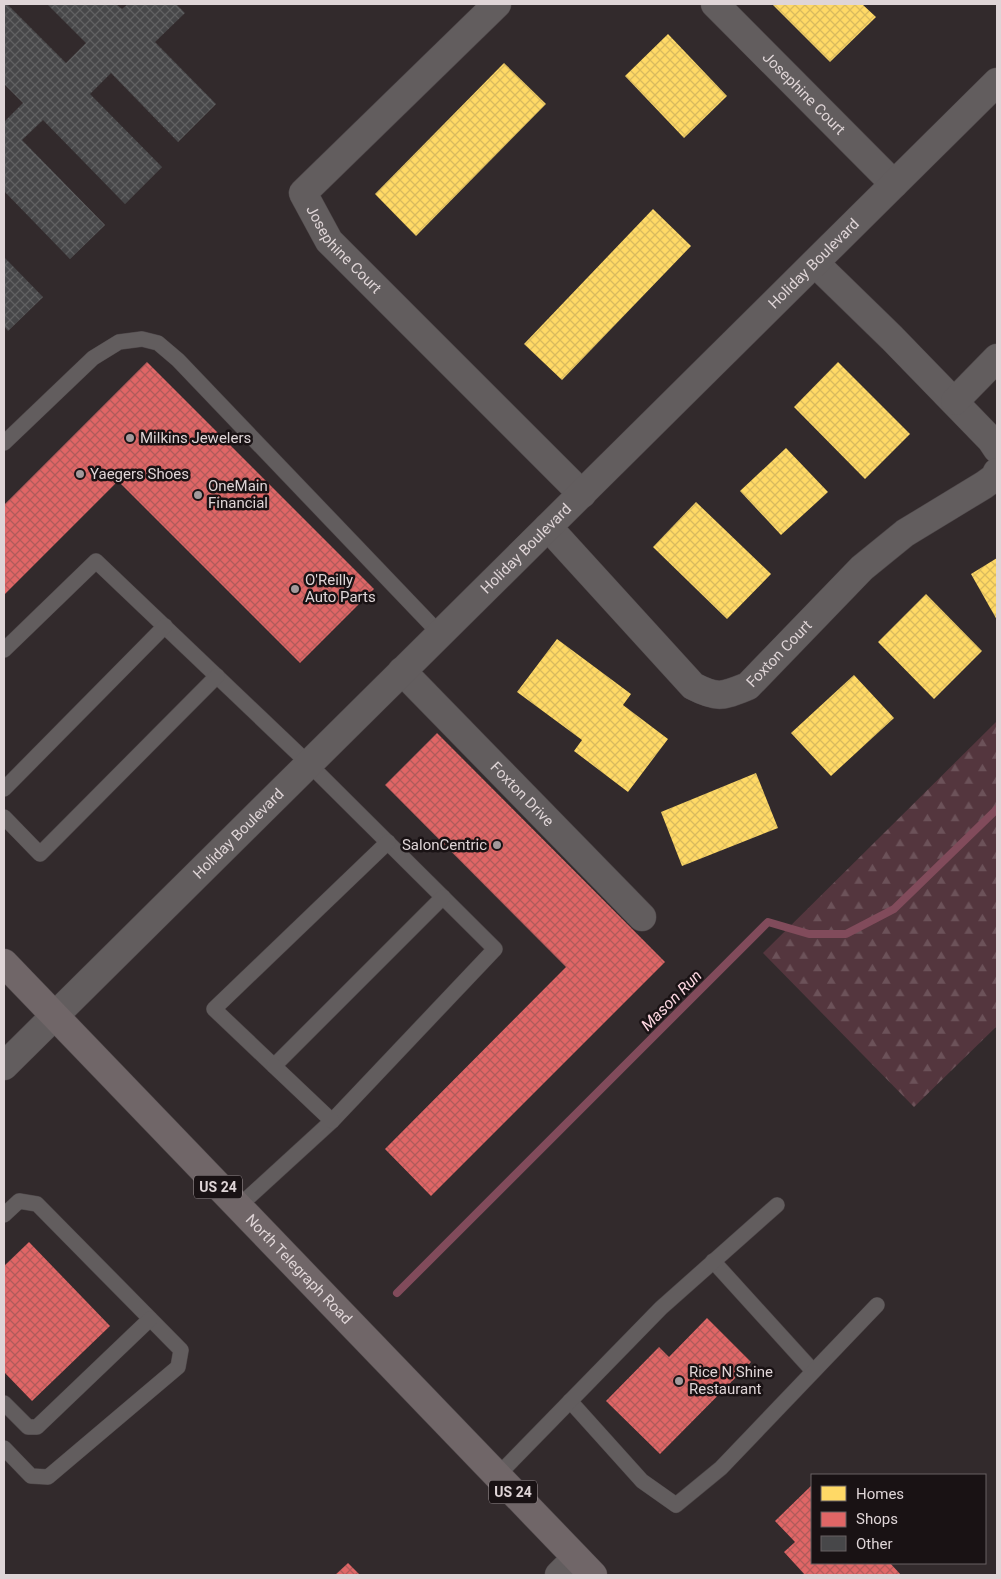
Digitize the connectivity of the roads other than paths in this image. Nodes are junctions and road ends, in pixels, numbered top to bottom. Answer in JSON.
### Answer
{"nodes":[{"id":1,"x":497,"y":4,"type":"edge"},
{"id":2,"x":715,"y":4,"type":"edge"},
{"id":3,"x":997,"y":82,"type":"edge"},
{"id":4,"x":894,"y":184,"type":"junction"},
{"id":5,"x":815,"y":263,"type":"junction"},
{"id":6,"x":997,"y":358,"type":"edge"},
{"id":7,"x":955,"y":401,"type":"junction"},
{"id":8,"x":4,"y":443,"type":"edge"},
{"id":9,"x":997,"y":449,"type":"edge"},
{"id":10,"x":997,"y":472,"type":"edge"},
{"id":11,"x":582,"y":494,"type":"junction"},
{"id":12,"x":548,"y":527,"type":"junction"},
{"id":13,"x":165,"y":626,"type":"junction"},
{"id":14,"x":440,"y":634,"type":"junction"},
{"id":15,"x":4,"y":650,"type":"edge"},
{"id":16,"x":402,"y":672,"type":"junction"},
{"id":17,"x":217,"y":676,"type":"junction"},
{"id":18,"x":309,"y":764,"type":"junction"},
{"id":19,"x":4,"y":789,"type":"edge"},
{"id":20,"x":4,"y":817,"type":"edge"},
{"id":21,"x":388,"y":842,"type":"junction"},
{"id":22,"x":443,"y":898,"type":"junction"},
{"id":23,"x":642,"y":917,"type":"dead end"},
{"id":24,"x":4,"y":963,"type":"edge"},
{"id":25,"x":54,"y":1017,"type":"junction"},
{"id":26,"x":4,"y":1066,"type":"edge"},
{"id":27,"x":274,"y":1066,"type":"junction"},
{"id":28,"x":332,"y":1120,"type":"junction"},
{"id":29,"x":777,"y":1205,"type":"dead end"},
{"id":30,"x":238,"y":1207,"type":"junction"},
{"id":31,"x":4,"y":1216,"type":"edge"},
{"id":32,"x":713,"y":1261,"type":"junction"},
{"id":33,"x":877,"y":1305,"type":"dead end"},
{"id":34,"x":150,"y":1319,"type":"junction"},
{"id":35,"x":813,"y":1371,"type":"junction"},
{"id":36,"x":570,"y":1400,"type":"junction"},
{"id":37,"x":4,"y":1402,"type":"edge"},
{"id":38,"x":4,"y":1448,"type":"edge"},
{"id":39,"x":497,"y":1476,"type":"junction"},
{"id":40,"x":576,"y":1570,"type":"edge"}],
"edges":[{"from":1,"to":11,"type":"street","name":"Josephine Court"},
{"from":2,"to":4,"type":"street","name":"Josephine Court"},
{"from":3,"to":4,"type":"street","name":"Holiday Boulevard"},
{"from":4,"to":5,"type":"street","name":"Holiday Boulevard"},
{"from":5,"to":7,"type":"street"},
{"from":5,"to":11,"type":"street","name":"Holiday Boulevard"},
{"from":6,"to":7,"type":"street"},
{"from":7,"to":9,"type":"street"},
{"from":8,"to":14,"type":"lane"},
{"from":10,"to":12,"type":"street","name":"Foxton Court"},
{"from":11,"to":12,"type":"street","name":"Holiday Boulevard"},
{"from":12,"to":14,"type":"street","name":"Holiday Boulevard"},
{"from":13,"to":15,"type":"lane"},
{"from":13,"to":17,"type":"lane"},
{"from":13,"to":19,"type":"lane"},
{"from":14,"to":16,"type":"street","name":"Holiday Boulevard"},
{"from":16,"to":18,"type":"street","name":"Holiday Boulevard"},
{"from":16,"to":23,"type":"street","name":"Foxton Drive"},
{"from":17,"to":18,"type":"lane"},
{"from":17,"to":20,"type":"lane"},
{"from":18,"to":21,"type":"lane"},
{"from":18,"to":25,"type":"street","name":"Holiday Boulevard"},
{"from":21,"to":22,"type":"lane"},
{"from":21,"to":27,"type":"lane"},
{"from":22,"to":27,"type":"lane"},
{"from":22,"to":28,"type":"lane"},
{"from":24,"to":25,"type":"main road","name":"North Telegraph Road","number":"US 24"},
{"from":25,"to":26,"type":"street","name":"Holiday Boulevard"},
{"from":25,"to":30,"type":"main road","name":"North Telegraph Road","number":"US 24"},
{"from":27,"to":28,"type":"lane"},
{"from":28,"to":30,"type":"lane"},
{"from":29,"to":32,"type":"lane"},
{"from":30,"to":39,"type":"main road","name":"North Telegraph Road","number":"US 24"},
{"from":31,"to":34,"type":"lane"},
{"from":32,"to":35,"type":"lane"},
{"from":32,"to":36,"type":"lane"},
{"from":33,"to":35,"type":"lane"},
{"from":34,"to":37,"type":"lane"},
{"from":34,"to":38,"type":"lane"},
{"from":35,"to":36,"type":"lane"},
{"from":36,"to":39,"type":"lane"},
{"from":39,"to":40,"type":"main road","name":"North Telegraph Road","number":"US 24"}]}
